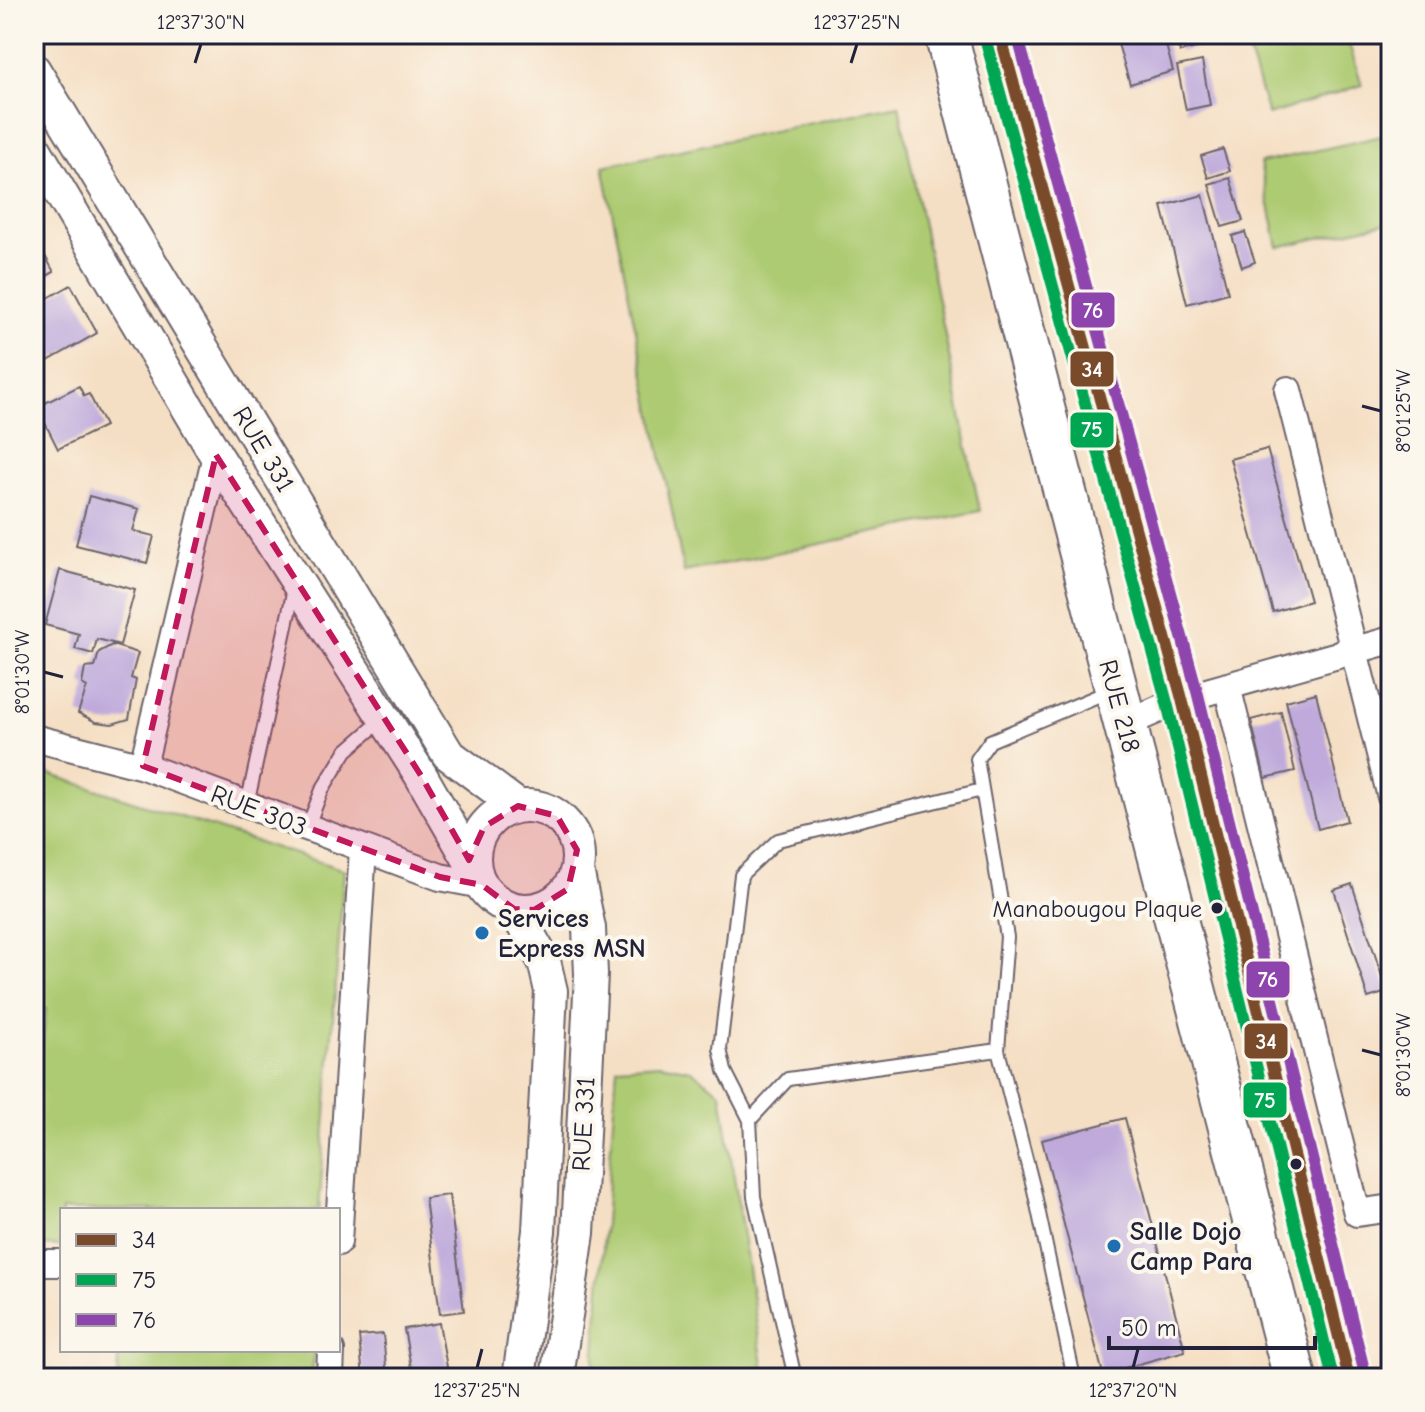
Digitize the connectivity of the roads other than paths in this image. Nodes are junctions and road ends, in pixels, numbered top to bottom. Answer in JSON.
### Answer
{"nodes":[{"id":1,"x":946,"y":34,"type":"edge"},
{"id":2,"x":1000,"y":34,"type":"edge"},
{"id":3,"x":34,"y":70,"type":"edge"},
{"id":4,"x":34,"y":148,"type":"edge"},
{"id":5,"x":1288,"y":390,"type":"dead end"},
{"id":6,"x":216,"y":455,"type":"junction"},
{"id":7,"x":296,"y":581,"type":"junction"},
{"id":8,"x":1391,"y":640,"type":"edge"},
{"id":9,"x":1356,"y":651,"type":"junction"},
{"id":10,"x":1227,"y":686,"type":"junction"},
{"id":11,"x":1182,"y":699,"type":"junction"},
{"id":12,"x":1120,"y":707,"type":"junction"},
{"id":13,"x":384,"y":718,"type":"junction"},
{"id":14,"x":34,"y":738,"type":"edge"},
{"id":15,"x":143,"y":766,"type":"junction"},
{"id":16,"x":982,"y":790,"type":"junction"},
{"id":17,"x":1391,"y":797,"type":"edge"},
{"id":18,"x":247,"y":805,"type":"junction"},
{"id":19,"x":518,"y":806,"type":"junction"},
{"id":20,"x":307,"y":828,"type":"junction"},
{"id":21,"x":363,"y":849,"type":"junction"},
{"id":22,"x":577,"y":870,"type":"junction"},
{"id":23,"x":478,"y":876,"type":"junction"},
{"id":24,"x":514,"y":909,"type":"junction"},
{"id":25,"x":998,"y":1050,"type":"junction"},
{"id":26,"x":750,"y":1120,"type":"junction"},
{"id":27,"x":1391,"y":1208,"type":"edge"},
{"id":28,"x":340,"y":1211,"type":"edge"},
{"id":29,"x":34,"y":1263,"type":"edge"},
{"id":30,"x":60,"y":1263,"type":"edge"},
{"id":31,"x":331,"y":1352,"type":"edge"},
{"id":32,"x":330,"y":1378,"type":"edge"},
{"id":33,"x":519,"y":1378,"type":"edge"},
{"id":34,"x":557,"y":1378,"type":"edge"},
{"id":35,"x":795,"y":1378,"type":"edge"},
{"id":36,"x":1074,"y":1378,"type":"edge"},
{"id":37,"x":1295,"y":1378,"type":"edge"},
{"id":38,"x":1349,"y":1378,"type":"edge"}],
"edges":[{"from":1,"to":12,"type":"highway","name":"RUE 218"},
{"from":2,"to":11,"type":"highway"},
{"from":3,"to":19,"type":"street","name":"RUE 331"},
{"from":4,"to":6,"type":"street","name":"RUE 331"},
{"from":5,"to":9,"type":"street"},
{"from":6,"to":7,"type":"street","name":"RUE 331"},
{"from":6,"to":15,"type":"street"},
{"from":7,"to":13,"type":"street","name":"RUE 331"},
{"from":7,"to":18,"type":"lane"},
{"from":8,"to":9,"type":"street"},
{"from":9,"to":10,"type":"street"},
{"from":9,"to":17,"type":"street"},
{"from":10,"to":11,"type":"street"},
{"from":10,"to":27,"type":"street"},
{"from":11,"to":12,"type":"street"},
{"from":11,"to":38,"type":"highway"},
{"from":12,"to":16,"type":"lane"},
{"from":12,"to":37,"type":"highway","name":"RUE 218"},
{"from":13,"to":20,"type":"lane"},
{"from":13,"to":23,"type":"street","name":"RUE 331"},
{"from":14,"to":15,"type":"street","name":"RUE 303"},
{"from":15,"to":18,"type":"street","name":"RUE 303"},
{"from":16,"to":25,"type":"lane"},
{"from":16,"to":26,"type":"lane"},
{"from":18,"to":20,"type":"street","name":"RUE 303"},
{"from":19,"to":22,"type":"street"},
{"from":19,"to":23,"type":"street"},
{"from":20,"to":21,"type":"street","name":"RUE 303"},
{"from":21,"to":23,"type":"street","name":"RUE 303"},
{"from":21,"to":28,"type":"street"},
{"from":22,"to":24,"type":"street"},
{"from":22,"to":34,"type":"street","name":"RUE 331"},
{"from":23,"to":24,"type":"street"},
{"from":24,"to":33,"type":"street","name":"RUE 331"},
{"from":25,"to":26,"type":"lane"},
{"from":25,"to":36,"type":"lane"},
{"from":26,"to":35,"type":"lane"},
{"from":29,"to":30,"type":"street"},
{"from":31,"to":32,"type":"street"}]}
